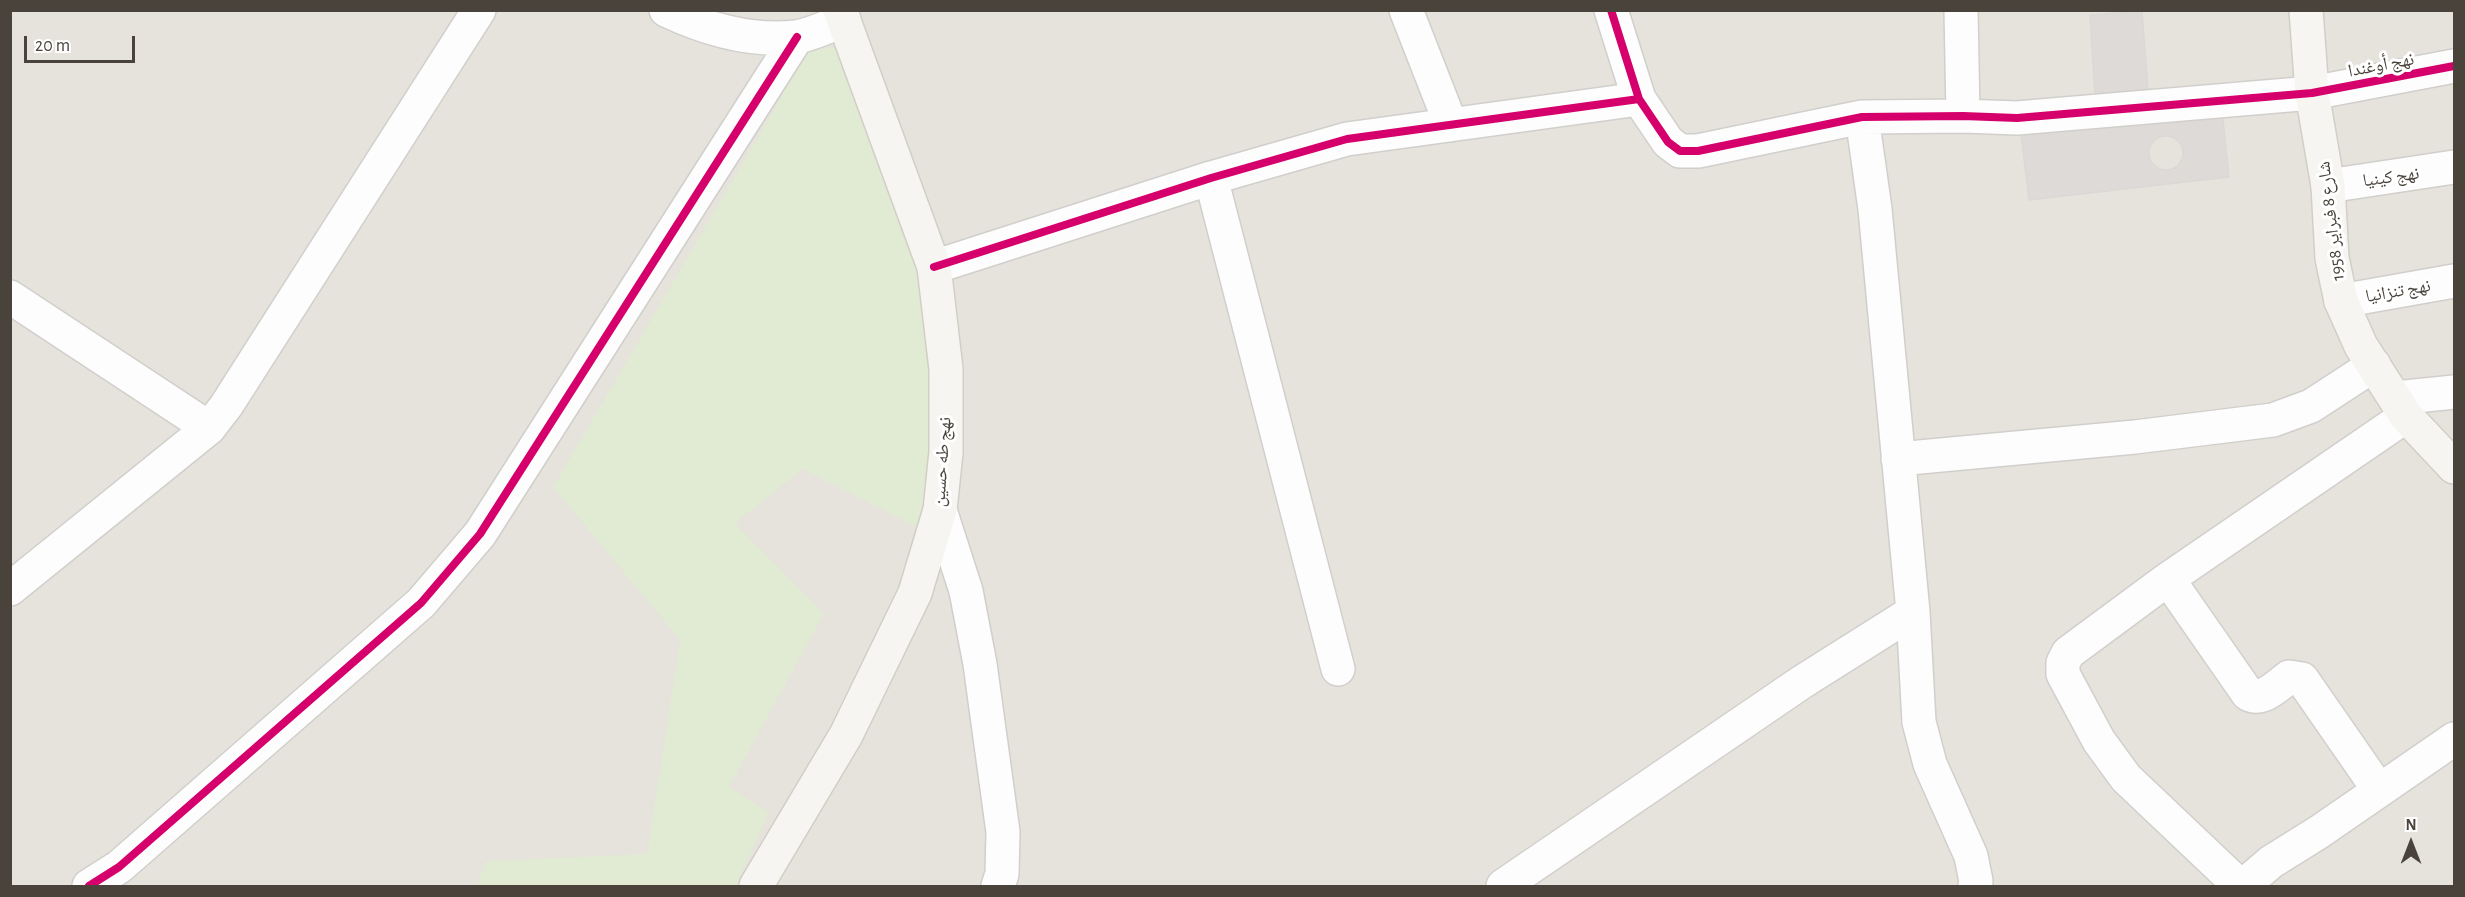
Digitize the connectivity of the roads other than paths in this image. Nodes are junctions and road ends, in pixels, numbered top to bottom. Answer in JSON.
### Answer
{"nodes":[{"id":1,"x":478,"y":10,"type":"edge"},
{"id":2,"x":666,"y":10,"type":"edge"},
{"id":3,"x":1406,"y":10,"type":"edge"},
{"id":4,"x":1611,"y":10,"type":"edge"},
{"id":5,"x":1961,"y":10,"type":"edge"},
{"id":6,"x":2306,"y":10,"type":"edge"},
{"id":7,"x":842,"y":15,"type":"edge"},
{"id":8,"x":797,"y":37,"type":"junction"},
{"id":9,"x":2454,"y":66,"type":"edge"},
{"id":10,"x":2312,"y":93,"type":"junction"},
{"id":11,"x":1640,"y":99,"type":"junction"},
{"id":12,"x":1963,"y":116,"type":"junction"},
{"id":13,"x":1862,"y":117,"type":"junction"},
{"id":14,"x":1451,"y":125,"type":"junction"},
{"id":15,"x":2454,"y":167,"type":"edge"},
{"id":16,"x":1211,"y":178,"type":"junction"},
{"id":17,"x":2328,"y":186,"type":"junction"},
{"id":18,"x":934,"y":267,"type":"junction"},
{"id":19,"x":2454,"y":281,"type":"edge"},
{"id":20,"x":10,"y":297,"type":"edge"},
{"id":21,"x":2341,"y":301,"type":"junction"},
{"id":22,"x":2374,"y":365,"type":"junction"},
{"id":23,"x":2454,"y":392,"type":"edge"},
{"id":24,"x":2401,"y":407,"type":"junction"},
{"id":25,"x":209,"y":428,"type":"junction"},
{"id":26,"x":1898,"y":459,"type":"junction"},
{"id":27,"x":2454,"y":467,"type":"edge"},
{"id":28,"x":940,"y":510,"type":"junction"},
{"id":29,"x":2168,"y":579,"type":"junction"},
{"id":30,"x":10,"y":589,"type":"edge"},
{"id":31,"x":1913,"y":612,"type":"junction"},
{"id":32,"x":1338,"y":669,"type":"dead end"},
{"id":33,"x":2454,"y":739,"type":"edge"},
{"id":34,"x":2379,"y":790,"type":"junction"},
{"id":35,"x":127,"y":877,"type":"edge"},
{"id":36,"x":89,"y":886,"type":"edge"},
{"id":37,"x":756,"y":886,"type":"edge"},
{"id":38,"x":998,"y":886,"type":"edge"},
{"id":39,"x":1503,"y":886,"type":"edge"},
{"id":40,"x":1975,"y":886,"type":"edge"},
{"id":41,"x":2241,"y":886,"type":"edge"}],
"edges":[{"from":1,"to":25,"type":"street"},
{"from":2,"to":8,"type":"street"},
{"from":3,"to":14,"type":"street"},
{"from":4,"to":11,"type":"street"},
{"from":5,"to":12,"type":"street"},
{"from":6,"to":10,"type":"main road","name":"شارع 8 فبراير 1958"},
{"from":7,"to":8,"type":"street"},
{"from":7,"to":18,"type":"main road","name":"نهج طه حسين"},
{"from":8,"to":35,"type":"street"},
{"from":9,"to":10,"type":"street","name":"نهج أوغندا"},
{"from":10,"to":12,"type":"street","name":"نهج أوغندا"},
{"from":10,"to":17,"type":"main road","name":"شارع 8 فبراير 1958"},
{"from":11,"to":13,"type":"street","name":"نهج أوغندا"},
{"from":11,"to":14,"type":"street"},
{"from":12,"to":13,"type":"street","name":"نهج أوغندا"},
{"from":13,"to":26,"type":"street"},
{"from":14,"to":16,"type":"street"},
{"from":15,"to":17,"type":"street","name":"نهج كينيا"},
{"from":16,"to":18,"type":"street"},
{"from":16,"to":32,"type":"street"},
{"from":17,"to":21,"type":"main road","name":"شارع 8 فبراير 1958"},
{"from":18,"to":28,"type":"main road","name":"نهج طه حسين"},
{"from":19,"to":21,"type":"street","name":"نهج تنزانيا"},
{"from":20,"to":25,"type":"street"},
{"from":21,"to":22,"type":"main road","name":"شارع 8 فبراير 1958"},
{"from":22,"to":24,"type":"main road","name":"شارع 8 فبراير 1958"},
{"from":22,"to":26,"type":"street"},
{"from":23,"to":24,"type":"street"},
{"from":24,"to":27,"type":"main road","name":"شارع 8 فبراير 1958"},
{"from":24,"to":29,"type":"street"},
{"from":25,"to":30,"type":"street"},
{"from":26,"to":31,"type":"street"},
{"from":28,"to":37,"type":"main road","name":"نهج طه حسين"},
{"from":28,"to":38,"type":"street"},
{"from":29,"to":34,"type":"street"},
{"from":29,"to":41,"type":"street"},
{"from":31,"to":39,"type":"street"},
{"from":31,"to":40,"type":"street"},
{"from":33,"to":34,"type":"street"},
{"from":34,"to":41,"type":"street"},
{"from":35,"to":36,"type":"street"}]}
